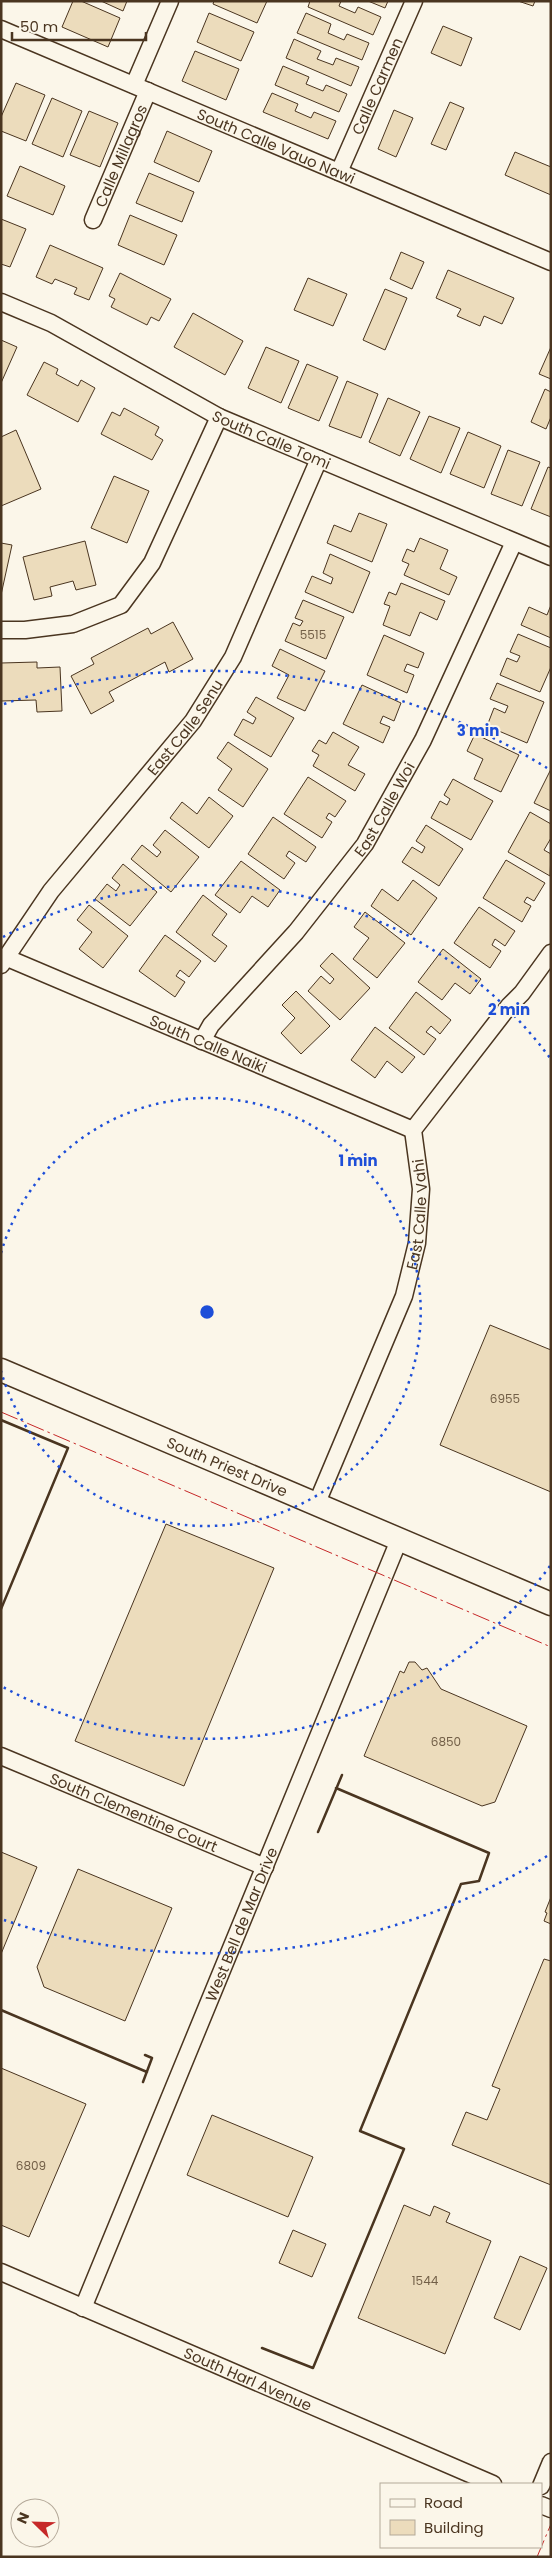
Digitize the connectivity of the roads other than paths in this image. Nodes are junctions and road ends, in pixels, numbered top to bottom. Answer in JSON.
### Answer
{"nodes":[{"id":1,"x":170,"y":1,"type":"edge"},
{"id":2,"x":414,"y":1,"type":"edge"},
{"id":3,"x":1,"y":29,"type":"edge"},
{"id":4,"x":141,"y":88,"type":"junction"},
{"id":5,"x":339,"y":172,"type":"junction"},
{"id":6,"x":93,"y":220,"type":"dead end"},
{"id":7,"x":551,"y":262,"type":"edge"},
{"id":8,"x":1,"y":302,"type":"edge"},
{"id":9,"x":219,"y":417,"type":"junction"},
{"id":10,"x":318,"y":459,"type":"junction"},
{"id":11,"x":514,"y":542,"type":"junction"},
{"id":12,"x":551,"y":558,"type":"edge"},
{"id":13,"x":1,"y":630,"type":"edge"},
{"id":14,"x":551,"y":953,"type":"edge"},
{"id":15,"x":3,"y":961,"type":"edge"},
{"id":16,"x":202,"y":1041,"type":"junction"},
{"id":17,"x":413,"y":1130,"type":"junction"},
{"id":18,"x":1,"y":1370,"type":"edge"},
{"id":19,"x":316,"y":1505,"type":"junction"},
{"id":20,"x":400,"y":1540,"type":"junction"},
{"id":21,"x":551,"y":1604,"type":"edge"},
{"id":22,"x":1,"y":1756,"type":"edge"},
{"id":23,"x":265,"y":1867,"type":"junction"},
{"id":24,"x":1,"y":2272,"type":"edge"},
{"id":25,"x":83,"y":2308,"type":"junction"},
{"id":26,"x":551,"y":2462,"type":"edge"},
{"id":27,"x":491,"y":2483,"type":"edge"},
{"id":28,"x":542,"y":2484,"type":"edge"}],
"edges":[{"from":1,"to":4,"type":"street","name":"Calle Millagros"},
{"from":2,"to":5,"type":"street","name":"Calle Carmen"},
{"from":3,"to":4,"type":"street","name":"South Calle Vauo Nawi"},
{"from":4,"to":5,"type":"street","name":"South Calle Vauo Nawi"},
{"from":4,"to":6,"type":"street","name":"Calle Millagros"},
{"from":5,"to":7,"type":"street","name":"South Calle Vauo Nawi"},
{"from":8,"to":9,"type":"street","name":"South Calle Tomi"},
{"from":9,"to":10,"type":"street","name":"South Calle Tomi"},
{"from":9,"to":13,"type":"street"},
{"from":10,"to":11,"type":"street","name":"South Calle Tomi"},
{"from":10,"to":15,"type":"street","name":"East Calle Senu"},
{"from":11,"to":12,"type":"street","name":"South Calle Tomi"},
{"from":11,"to":16,"type":"street","name":"East Calle Woi"},
{"from":14,"to":17,"type":"street"},
{"from":15,"to":16,"type":"street","name":"South Calle Naiki"},
{"from":16,"to":17,"type":"street","name":"South Calle Naiki"},
{"from":17,"to":19,"type":"street","name":"East Calle Vahi"},
{"from":18,"to":19,"type":"street","name":"South Priest Drive"},
{"from":19,"to":20,"type":"street","name":"South Priest Drive"},
{"from":20,"to":21,"type":"street","name":"South Priest Drive"},
{"from":20,"to":23,"type":"street","name":"West Bell de Mar Drive"},
{"from":22,"to":23,"type":"street","name":"South Clementine Court"},
{"from":23,"to":25,"type":"street","name":"West Bell de Mar Drive"},
{"from":24,"to":25,"type":"street","name":"South Harl Avenue"},
{"from":25,"to":27,"type":"street","name":"South Harl Avenue"},
{"from":26,"to":28,"type":"street"}]}
